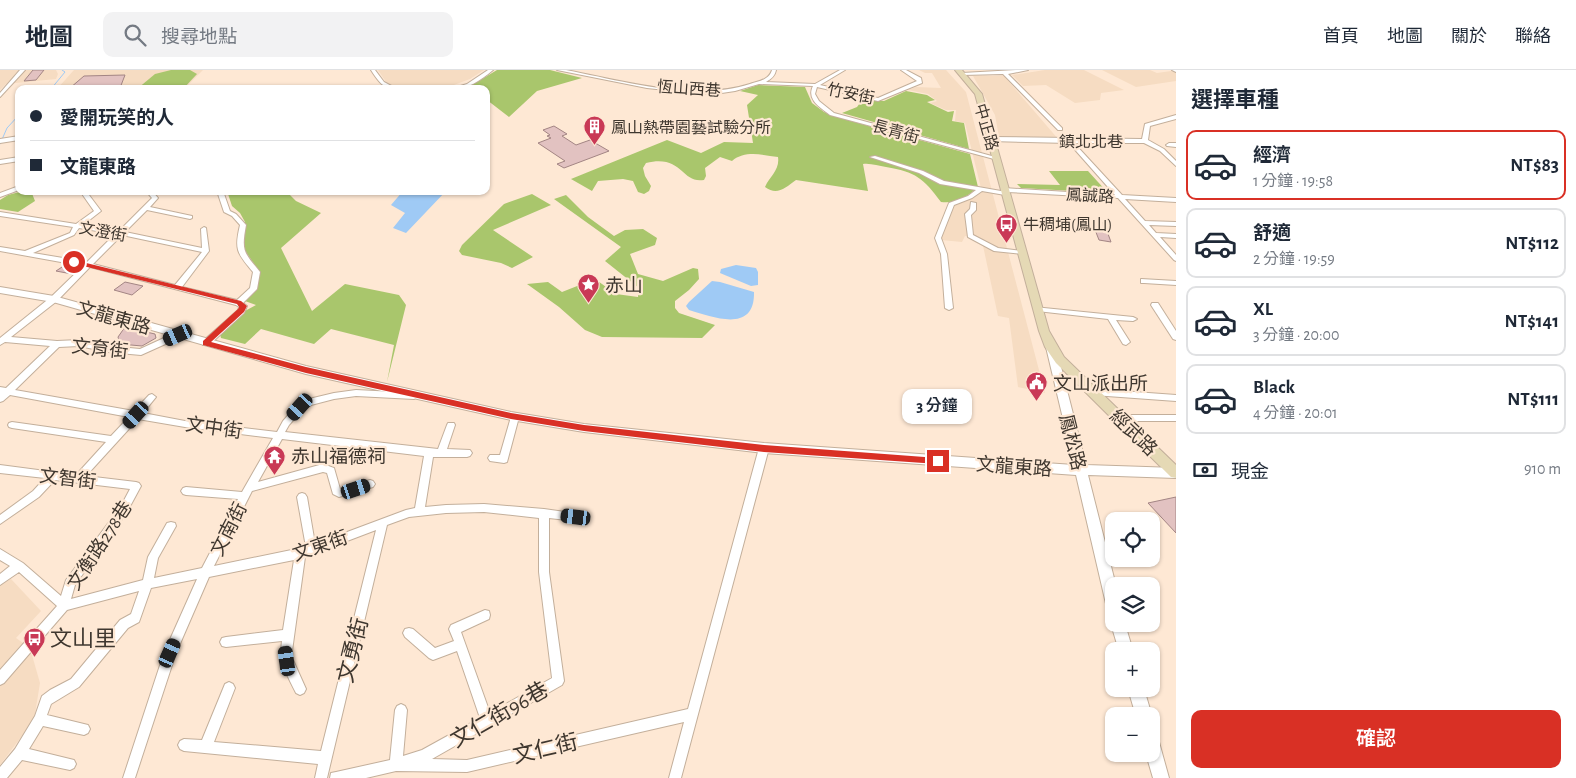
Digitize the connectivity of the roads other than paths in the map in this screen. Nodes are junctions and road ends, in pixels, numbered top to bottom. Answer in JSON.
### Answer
{"nodes":[{"id":1,"x":22,"y":70,"type":"edge"},
{"id":2,"x":373,"y":70,"type":"edge"},
{"id":3,"x":492,"y":70,"type":"edge"},
{"id":4,"x":559,"y":70,"type":"edge"},
{"id":5,"x":774,"y":70,"type":"edge"},
{"id":6,"x":843,"y":70,"type":"edge"},
{"id":7,"x":903,"y":70,"type":"edge"},
{"id":8,"x":1026,"y":70,"type":"edge"},
{"id":9,"x":960,"y":72,"type":"edge"},
{"id":10,"x":1004,"y":73,"type":"junction"},
{"id":11,"x":759,"y":83,"type":"junction"},
{"id":12,"x":387,"y":85,"type":"edge"},
{"id":13,"x":469,"y":85,"type":"edge"},
{"id":14,"x":816,"y":85,"type":"junction"},
{"id":15,"x":0,"y":96,"type":"edge"},
{"id":16,"x":1176,"y":117,"type":"edge"},
{"id":17,"x":1060,"y":129,"type":"dead end"},
{"id":18,"x":15,"y":139,"type":"edge"},
{"id":19,"x":990,"y":139,"type":"junction"},
{"id":20,"x":1145,"y":140,"type":"junction"},
{"id":21,"x":2,"y":141,"type":"edge"},
{"id":22,"x":1070,"y":141,"type":"junction"},
{"id":23,"x":874,"y":157,"type":"dead end"},
{"id":24,"x":996,"y":158,"type":"junction"},
{"id":25,"x":15,"y":160,"type":"edge"},
{"id":26,"x":1175,"y":161,"type":"edge"},
{"id":27,"x":0,"y":162,"type":"edge"},
{"id":28,"x":15,"y":189,"type":"edge"},
{"id":29,"x":981,"y":189,"type":"junction"},
{"id":30,"x":1004,"y":191,"type":"junction"},
{"id":31,"x":0,"y":195,"type":"edge"},
{"id":32,"x":86,"y":195,"type":"edge"},
{"id":33,"x":152,"y":195,"type":"edge"},
{"id":34,"x":222,"y":195,"type":"edge"},
{"id":35,"x":1121,"y":196,"type":"junction"},
{"id":36,"x":1176,"y":200,"type":"edge"},
{"id":37,"x":973,"y":203,"type":"dead end"},
{"id":38,"x":146,"y":208,"type":"junction"},
{"id":39,"x":0,"y":214,"type":"edge"},
{"id":40,"x":190,"y":217,"type":"dead end"},
{"id":41,"x":1144,"y":223,"type":"junction"},
{"id":42,"x":1176,"y":224,"type":"edge"},
{"id":43,"x":78,"y":226,"type":"junction"},
{"id":44,"x":204,"y":229,"type":"dead end"},
{"id":45,"x":120,"y":233,"type":"junction"},
{"id":46,"x":1155,"y":236,"type":"junction"},
{"id":47,"x":1176,"y":236,"type":"edge"},
{"id":48,"x":0,"y":250,"type":"edge"},
{"id":49,"x":206,"y":251,"type":"junction"},
{"id":50,"x":1022,"y":253,"type":"junction"},
{"id":51,"x":24,"y":254,"type":"junction"},
{"id":52,"x":1176,"y":259,"type":"edge"},
{"id":53,"x":90,"y":265,"type":"junction"},
{"id":54,"x":1144,"y":281,"type":"dead end"},
{"id":55,"x":1176,"y":283,"type":"edge"},
{"id":56,"x":177,"y":288,"type":"junction"},
{"id":57,"x":0,"y":290,"type":"edge"},
{"id":58,"x":54,"y":299,"type":"junction"},
{"id":59,"x":239,"y":303,"type":"junction"},
{"id":60,"x":1155,"y":305,"type":"dead end"},
{"id":61,"x":949,"y":308,"type":"dead end"},
{"id":62,"x":1038,"y":309,"type":"junction"},
{"id":63,"x":1111,"y":316,"type":"junction"},
{"id":64,"x":1133,"y":319,"type":"dead end"},
{"id":65,"x":1172,"y":326,"type":"edge"},
{"id":66,"x":178,"y":335,"type":"junction"},
{"id":67,"x":1176,"y":337,"type":"edge"},
{"id":68,"x":1,"y":341,"type":"edge"},
{"id":69,"x":1126,"y":342,"type":"dead end"},
{"id":70,"x":206,"y":343,"type":"junction"},
{"id":71,"x":57,"y":344,"type":"junction"},
{"id":72,"x":1051,"y":347,"type":"junction"},
{"id":73,"x":3,"y":390,"type":"edge"},
{"id":74,"x":1093,"y":392,"type":"junction"},
{"id":75,"x":152,"y":397,"type":"dead end"},
{"id":76,"x":424,"y":397,"type":"junction"},
{"id":77,"x":1176,"y":398,"type":"edge"},
{"id":78,"x":0,"y":399,"type":"edge"},
{"id":79,"x":136,"y":415,"type":"junction"},
{"id":80,"x":515,"y":417,"type":"junction"},
{"id":81,"x":1120,"y":418,"type":"junction"},
{"id":82,"x":1176,"y":418,"type":"edge"},
{"id":83,"x":12,"y":425,"type":"dead end"},
{"id":84,"x":451,"y":425,"type":"dead end"},
{"id":85,"x":279,"y":436,"type":"junction"},
{"id":86,"x":113,"y":440,"type":"junction"},
{"id":87,"x":764,"y":448,"type":"junction"},
{"id":88,"x":441,"y":452,"type":"junction"},
{"id":89,"x":429,"y":453,"type":"junction"},
{"id":90,"x":467,"y":453,"type":"dead end"},
{"id":91,"x":493,"y":458,"type":"dead end"},
{"id":92,"x":0,"y":469,"type":"edge"},
{"id":93,"x":1079,"y":470,"type":"junction"},
{"id":94,"x":1176,"y":473,"type":"edge"},
{"id":95,"x":53,"y":476,"type":"junction"},
{"id":96,"x":78,"y":479,"type":"junction"},
{"id":97,"x":370,"y":484,"type":"dead end"},
{"id":98,"x":136,"y":486,"type":"joint"},
{"id":99,"x":186,"y":491,"type":"dead end"},
{"id":100,"x":248,"y":492,"type":"junction"},
{"id":101,"x":302,"y":497,"type":"dead end"},
{"id":102,"x":419,"y":512,"type":"junction"},
{"id":103,"x":544,"y":513,"type":"junction"},
{"id":104,"x":576,"y":517,"type":"dead end"},
{"id":105,"x":0,"y":520,"type":"edge"},
{"id":106,"x":383,"y":522,"type":"junction"},
{"id":107,"x":172,"y":526,"type":"dead end"},
{"id":108,"x":311,"y":549,"type":"junction"},
{"id":109,"x":0,"y":554,"type":"edge"},
{"id":110,"x":300,"y":554,"type":"junction"},
{"id":111,"x":19,"y":566,"type":"junction"},
{"id":112,"x":206,"y":571,"type":"junction"},
{"id":113,"x":1106,"y":577,"type":"edge"},
{"id":114,"x":0,"y":580,"type":"edge"},
{"id":115,"x":147,"y":584,"type":"junction"},
{"id":116,"x":64,"y":606,"type":"junction"},
{"id":117,"x":485,"y":614,"type":"dead end"},
{"id":118,"x":409,"y":633,"type":"dead end"},
{"id":119,"x":288,"y":635,"type":"junction"},
{"id":120,"x":226,"y":642,"type":"dead end"},
{"id":121,"x":459,"y":645,"type":"junction"},
{"id":122,"x":2,"y":674,"type":"edge"},
{"id":123,"x":229,"y":688,"type":"dead end"},
{"id":124,"x":300,"y":689,"type":"dead end"},
{"id":125,"x":401,"y":710,"type":"dead end"},
{"id":126,"x":693,"y":714,"type":"junction"},
{"id":127,"x":40,"y":719,"type":"junction"},
{"id":128,"x":487,"y":722,"type":"junction"},
{"id":129,"x":84,"y":728,"type":"dead end"},
{"id":130,"x":184,"y":746,"type":"dead end"},
{"id":131,"x":206,"y":747,"type":"junction"},
{"id":132,"x":19,"y":753,"type":"junction"},
{"id":133,"x":326,"y":758,"type":"junction"},
{"id":134,"x":1157,"y":762,"type":"edge"},
{"id":135,"x":70,"y":764,"type":"dead end"},
{"id":136,"x":396,"y":765,"type":"junction"},
{"id":137,"x":0,"y":777,"type":"edge"},
{"id":138,"x":129,"y":778,"type":"edge"},
{"id":139,"x":321,"y":778,"type":"edge"},
{"id":140,"x":336,"y":778,"type":"edge"},
{"id":141,"x":675,"y":778,"type":"edge"},
{"id":142,"x":1161,"y":778,"type":"edge"}],
"edges":[{"from":1,"to":15,"type":"street"},
{"from":2,"to":12,"type":"street"},
{"from":3,"to":13,"type":"street"},
{"from":4,"to":11,"type":"street","name":"恆山西巷"},
{"from":5,"to":11,"type":"street"},
{"from":6,"to":14,"type":"street"},
{"from":7,"to":14,"type":"street","name":"竹安街"},
{"from":8,"to":10,"type":"street"},
{"from":9,"to":10,"type":"street"},
{"from":9,"to":19,"type":"main road","name":"中正路"},
{"from":10,"to":17,"type":"street"},
{"from":11,"to":14,"type":"street"},
{"from":14,"to":24,"type":"street","name":"長青街"},
{"from":16,"to":20,"type":"street","name":"鎮北北巷"},
{"from":18,"to":21,"type":"street"},
{"from":19,"to":22,"type":"street","name":"鎮北北巷"},
{"from":19,"to":24,"type":"main road","name":"中正路"},
{"from":20,"to":22,"type":"street","name":"鎮北北巷"},
{"from":20,"to":26,"type":"street"},
{"from":22,"to":35,"type":"street"},
{"from":23,"to":29,"type":"street","name":"鳳誠路"},
{"from":24,"to":30,"type":"main road","name":"中正路"},
{"from":25,"to":27,"type":"street"},
{"from":28,"to":31,"type":"street"},
{"from":29,"to":30,"type":"street","name":"鳳誠路"},
{"from":29,"to":61,"type":"street"},
{"from":30,"to":35,"type":"street","name":"鳳誠路"},
{"from":30,"to":50,"type":"main road","name":"鳳松路"},
{"from":32,"to":43,"type":"street"},
{"from":33,"to":38,"type":"street"},
{"from":34,"to":59,"type":"street"},
{"from":35,"to":36,"type":"street","name":"鳳誠路"},
{"from":35,"to":41,"type":"street"},
{"from":37,"to":50,"type":"street"},
{"from":38,"to":40,"type":"street"},
{"from":38,"to":45,"type":"street"},
{"from":39,"to":43,"type":"street","name":"文澄街"},
{"from":41,"to":42,"type":"street"},
{"from":41,"to":46,"type":"street"},
{"from":43,"to":45,"type":"street","name":"文澄街"},
{"from":43,"to":51,"type":"street"},
{"from":44,"to":49,"type":"street"},
{"from":45,"to":49,"type":"street","name":"文澄街"},
{"from":45,"to":53,"type":"street"},
{"from":46,"to":47,"type":"street"},
{"from":46,"to":52,"type":"street"},
{"from":48,"to":51,"type":"street"},
{"from":49,"to":56,"type":"street"},
{"from":50,"to":62,"type":"main road","name":"鳳松路"},
{"from":51,"to":53,"type":"street"},
{"from":53,"to":56,"type":"street"},
{"from":53,"to":58,"type":"street"},
{"from":54,"to":55,"type":"street"},
{"from":56,"to":59,"type":"street"},
{"from":57,"to":58,"type":"street","name":"文龍東路"},
{"from":58,"to":66,"type":"street","name":"文龍東路"},
{"from":58,"to":68,"type":"street"},
{"from":59,"to":70,"type":"street"},
{"from":60,"to":65,"type":"street"},
{"from":62,"to":63,"type":"street"},
{"from":62,"to":72,"type":"main road","name":"鳳松路"},
{"from":63,"to":64,"type":"street"},
{"from":63,"to":69,"type":"street"},
{"from":65,"to":67,"type":"street"},
{"from":66,"to":70,"type":"street","name":"文龍東路"},
{"from":66,"to":71,"type":"street","name":"文育街"},
{"from":68,"to":71,"type":"street"},
{"from":70,"to":76,"type":"street","name":"文龍東路"},
{"from":71,"to":73,"type":"street","name":"文育街"},
{"from":72,"to":74,"type":"main road","name":"經武路"},
{"from":72,"to":93,"type":"street","name":"鳳松路"},
{"from":73,"to":78,"type":"street"},
{"from":73,"to":79,"type":"street","name":"文中街"},
{"from":74,"to":77,"type":"street"},
{"from":74,"to":81,"type":"main road","name":"經武路"},
{"from":75,"to":79,"type":"street"},
{"from":76,"to":80,"type":"street","name":"文龍東路"},
{"from":76,"to":85,"type":"street","name":"文南街"},
{"from":79,"to":85,"type":"street","name":"文中街"},
{"from":79,"to":86,"type":"street"},
{"from":80,"to":87,"type":"street","name":"文龍東路"},
{"from":80,"to":91,"type":"street"},
{"from":81,"to":82,"type":"street"},
{"from":81,"to":94,"type":"main road","name":"經武路"},
{"from":83,"to":86,"type":"street"},
{"from":84,"to":88,"type":"street"},
{"from":85,"to":89,"type":"street","name":"文中街"},
{"from":85,"to":100,"type":"street","name":"文南街"},
{"from":86,"to":96,"type":"street"},
{"from":87,"to":93,"type":"street","name":"文龍東路"},
{"from":87,"to":126,"type":"street"},
{"from":88,"to":89,"type":"street","name":"文中街"},
{"from":88,"to":90,"type":"street","name":"文中街"},
{"from":89,"to":102,"type":"street"},
{"from":92,"to":95,"type":"street","name":"文智街"},
{"from":93,"to":94,"type":"street","name":"文龍東路"},
{"from":93,"to":113,"type":"street","name":"鳳松路"},
{"from":95,"to":96,"type":"street","name":"文智街"},
{"from":95,"to":105,"type":"street"},
{"from":96,"to":98,"type":"street","name":"文智街"},
{"from":97,"to":100,"type":"street"},
{"from":98,"to":116,"type":"street","name":"文衡路278巷"},
{"from":99,"to":100,"type":"street"},
{"from":100,"to":112,"type":"street","name":"文南街"},
{"from":101,"to":108,"type":"street"},
{"from":102,"to":103,"type":"street","name":"文東街"},
{"from":102,"to":106,"type":"street","name":"文東街"},
{"from":103,"to":104,"type":"street","name":"文東街"},
{"from":103,"to":128,"type":"street","name":"文仁街96巷"},
{"from":106,"to":108,"type":"street","name":"文東街"},
{"from":106,"to":133,"type":"street","name":"文勇街"},
{"from":107,"to":115,"type":"street"},
{"from":108,"to":110,"type":"street","name":"文東街"},
{"from":109,"to":111,"type":"street"},
{"from":110,"to":112,"type":"street","name":"文東街"},
{"from":110,"to":119,"type":"street"},
{"from":111,"to":114,"type":"street"},
{"from":111,"to":116,"type":"street"},
{"from":112,"to":115,"type":"street","name":"文東街"},
{"from":112,"to":138,"type":"street","name":"文南街"},
{"from":115,"to":116,"type":"street","name":"文東街"},
{"from":115,"to":127,"type":"street"},
{"from":116,"to":122,"type":"street"},
{"from":117,"to":121,"type":"street"},
{"from":118,"to":121,"type":"street"},
{"from":119,"to":120,"type":"street"},
{"from":119,"to":124,"type":"street"},
{"from":121,"to":128,"type":"street"},
{"from":123,"to":131,"type":"street"},
{"from":125,"to":136,"type":"street"},
{"from":126,"to":136,"type":"street","name":"文仁街"},
{"from":126,"to":141,"type":"street"},
{"from":127,"to":129,"type":"street"},
{"from":127,"to":132,"type":"street"},
{"from":128,"to":136,"type":"street","name":"文仁街96巷"},
{"from":130,"to":131,"type":"street"},
{"from":131,"to":133,"type":"street"},
{"from":132,"to":135,"type":"street"},
{"from":132,"to":137,"type":"street"},
{"from":133,"to":139,"type":"street","name":"文勇街"},
{"from":134,"to":142,"type":"street"},
{"from":136,"to":140,"type":"street","name":"文仁街"}]}
